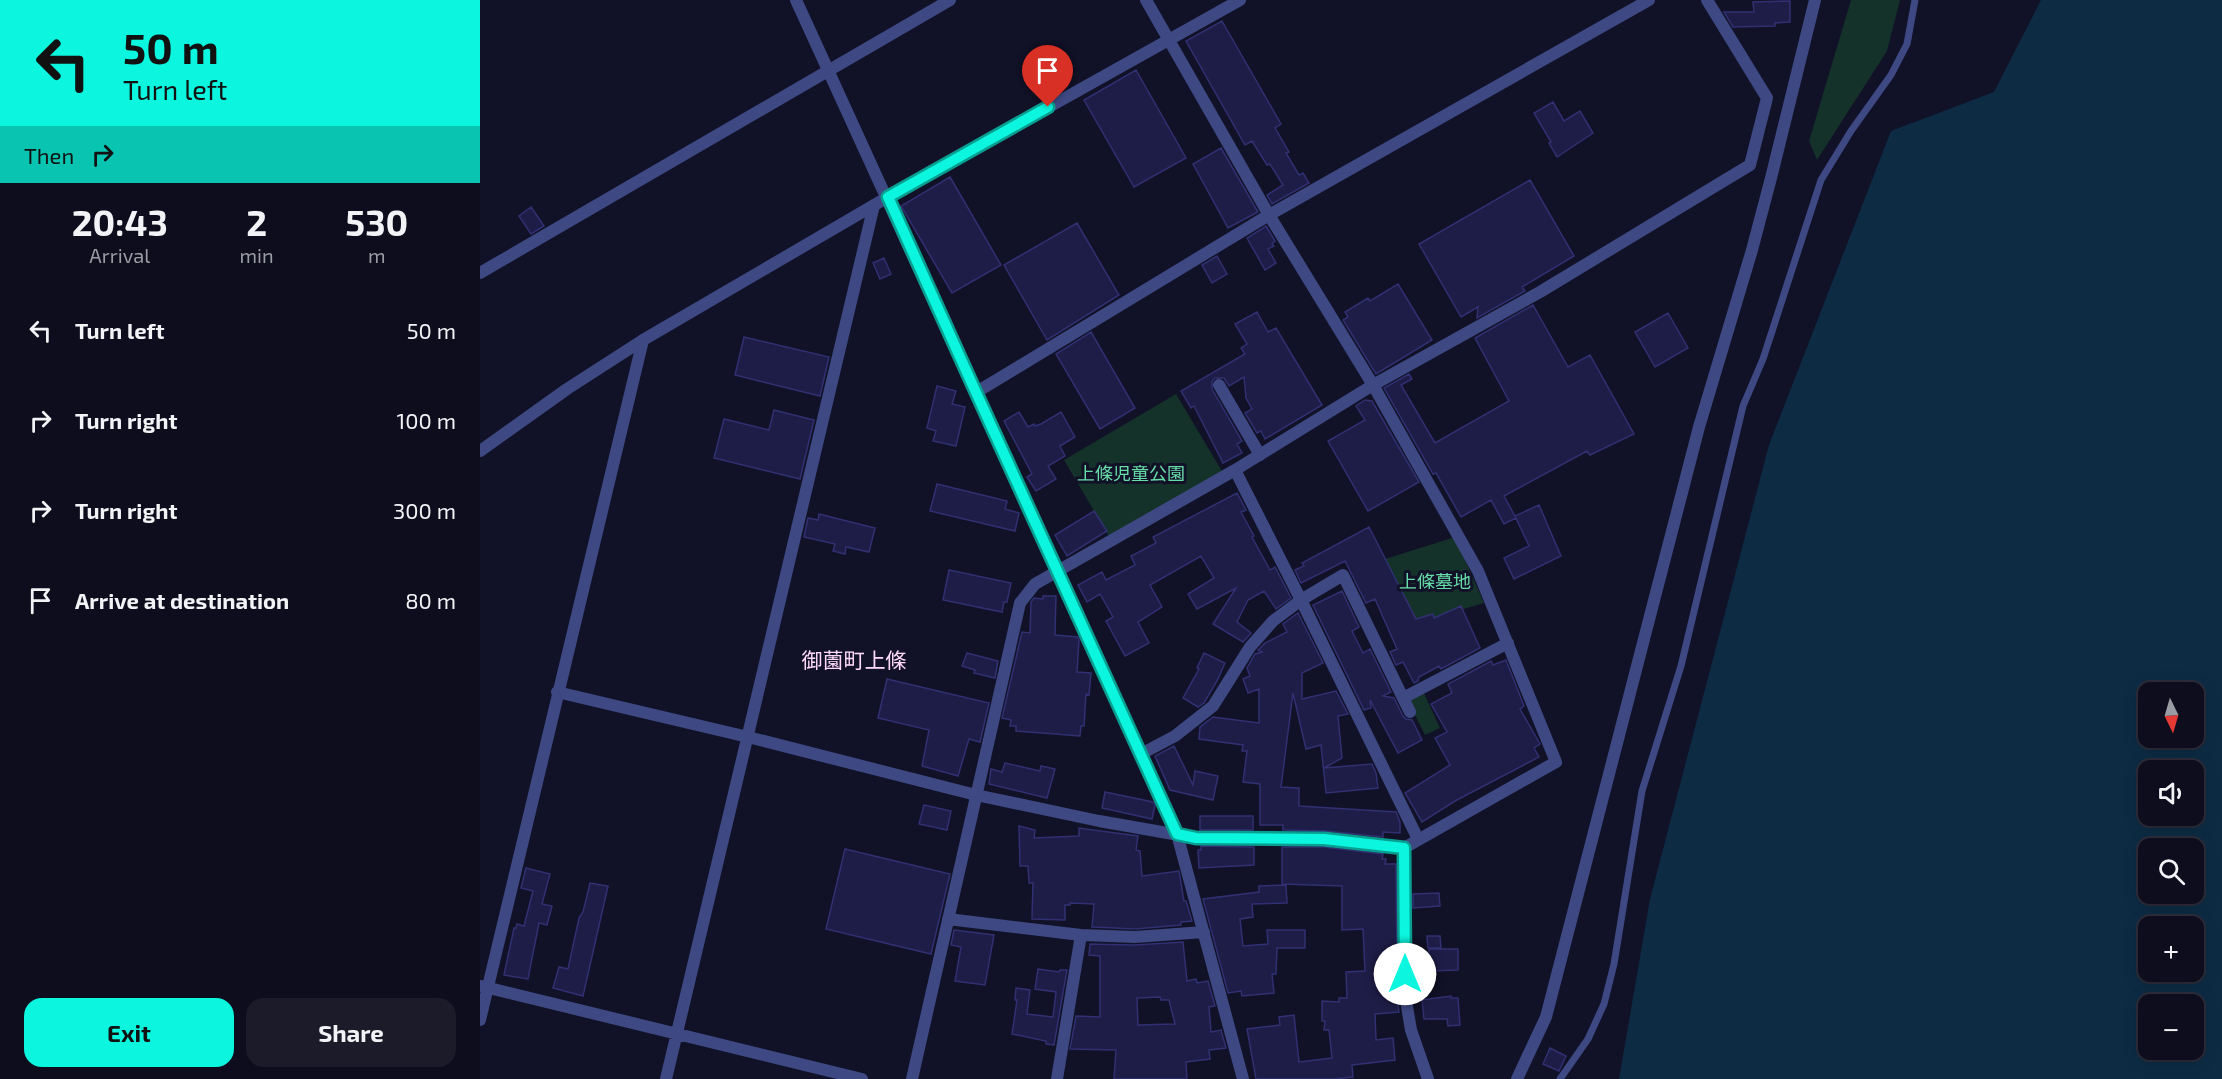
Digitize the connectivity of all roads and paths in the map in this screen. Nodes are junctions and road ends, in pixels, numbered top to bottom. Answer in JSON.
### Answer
{"nodes":[{"id":1,"x":796,"y":0,"type":"edge"},
{"id":2,"x":950,"y":0,"type":"edge"},
{"id":3,"x":1146,"y":0,"type":"edge"},
{"id":4,"x":1240,"y":0,"type":"edge"},
{"id":5,"x":1649,"y":0,"type":"edge"},
{"id":6,"x":1707,"y":0,"type":"edge"},
{"id":7,"x":1815,"y":0,"type":"edge"},
{"id":8,"x":1915,"y":0,"type":"edge"},
{"id":9,"x":1169,"y":40,"type":"junction"},
{"id":10,"x":828,"y":69,"type":"junction"},
{"id":11,"x":888,"y":197,"type":"junction"},
{"id":12,"x":874,"y":205,"type":"junction"},
{"id":13,"x":1269,"y":216,"type":"junction"},
{"id":14,"x":480,"y":273,"type":"edge"},
{"id":15,"x":643,"y":340,"type":"junction"},
{"id":16,"x":1219,"y":385,"type":"dead end"},
{"id":17,"x":1373,"y":385,"type":"junction"},
{"id":18,"x":975,"y":393,"type":"junction"},
{"id":19,"x":480,"y":451,"type":"edge"},
{"id":20,"x":1260,"y":455,"type":"junction"},
{"id":21,"x":1235,"y":471,"type":"junction"},
{"id":22,"x":1058,"y":571,"type":"junction"},
{"id":23,"x":1301,"y":600,"type":"junction"},
{"id":24,"x":1508,"y":643,"type":"junction"},
{"id":25,"x":557,"y":692,"type":"junction"},
{"id":26,"x":1403,"y":698,"type":"junction"},
{"id":27,"x":1410,"y":712,"type":"dead end"},
{"id":28,"x":748,"y":737,"type":"junction"},
{"id":29,"x":1141,"y":754,"type":"junction"},
{"id":30,"x":976,"y":795,"type":"junction"},
{"id":31,"x":1177,"y":834,"type":"junction"},
{"id":32,"x":1418,"y":839,"type":"junction"},
{"id":33,"x":1404,"y":848,"type":"junction"},
{"id":34,"x":948,"y":919,"type":"junction"},
{"id":35,"x":1204,"y":932,"type":"junction"},
{"id":36,"x":1081,"y":935,"type":"junction"},
{"id":37,"x":484,"y":986,"type":"edge"},
{"id":38,"x":480,"y":1020,"type":"edge"},
{"id":39,"x":677,"y":1034,"type":"junction"},
{"id":40,"x":666,"y":1079,"type":"edge"},
{"id":41,"x":862,"y":1079,"type":"edge"},
{"id":42,"x":912,"y":1079,"type":"edge"},
{"id":43,"x":1057,"y":1079,"type":"edge"},
{"id":44,"x":1243,"y":1079,"type":"edge"},
{"id":45,"x":1428,"y":1079,"type":"edge"},
{"id":46,"x":1518,"y":1079,"type":"edge"},
{"id":47,"x":1560,"y":1079,"type":"edge"}],
"edges":[{"from":1,"to":10,"type":"street"},
{"from":2,"to":10,"type":"street"},
{"from":3,"to":9,"type":"street"},
{"from":4,"to":9,"type":"street"},
{"from":5,"to":13,"type":"street"},
{"from":6,"to":17,"type":"street"},
{"from":7,"to":46,"type":"street"},
{"from":8,"to":47,"type":"lane"},
{"from":9,"to":11,"type":"street"},
{"from":9,"to":13,"type":"street"},
{"from":10,"to":11,"type":"street"},
{"from":10,"to":14,"type":"street"},
{"from":11,"to":12,"type":"street"},
{"from":11,"to":18,"type":"street"},
{"from":12,"to":15,"type":"street"},
{"from":12,"to":28,"type":"street"},
{"from":13,"to":17,"type":"street"},
{"from":13,"to":18,"type":"street"},
{"from":15,"to":19,"type":"street"},
{"from":15,"to":25,"type":"street"},
{"from":16,"to":20,"type":"street"},
{"from":17,"to":20,"type":"street"},
{"from":17,"to":24,"type":"street"},
{"from":18,"to":22,"type":"street"},
{"from":20,"to":21,"type":"street"},
{"from":21,"to":22,"type":"street"},
{"from":21,"to":23,"type":"street"},
{"from":22,"to":29,"type":"street"},
{"from":22,"to":30,"type":"street"},
{"from":23,"to":26,"type":"street"},
{"from":23,"to":29,"type":"street"},
{"from":23,"to":32,"type":"street"},
{"from":24,"to":26,"type":"street"},
{"from":24,"to":32,"type":"street"},
{"from":25,"to":28,"type":"street"},
{"from":25,"to":37,"type":"street"},
{"from":26,"to":27,"type":"street"},
{"from":28,"to":30,"type":"street"},
{"from":28,"to":39,"type":"street"},
{"from":29,"to":31,"type":"street"},
{"from":30,"to":31,"type":"street"},
{"from":30,"to":34,"type":"street"},
{"from":31,"to":33,"type":"street"},
{"from":31,"to":35,"type":"street"},
{"from":32,"to":33,"type":"street"},
{"from":33,"to":45,"type":"street"},
{"from":34,"to":36,"type":"street"},
{"from":34,"to":42,"type":"street"},
{"from":35,"to":36,"type":"street"},
{"from":35,"to":44,"type":"street"},
{"from":36,"to":43,"type":"street"},
{"from":37,"to":38,"type":"street"},
{"from":37,"to":39,"type":"street"},
{"from":39,"to":40,"type":"street"},
{"from":39,"to":41,"type":"street"}]}
